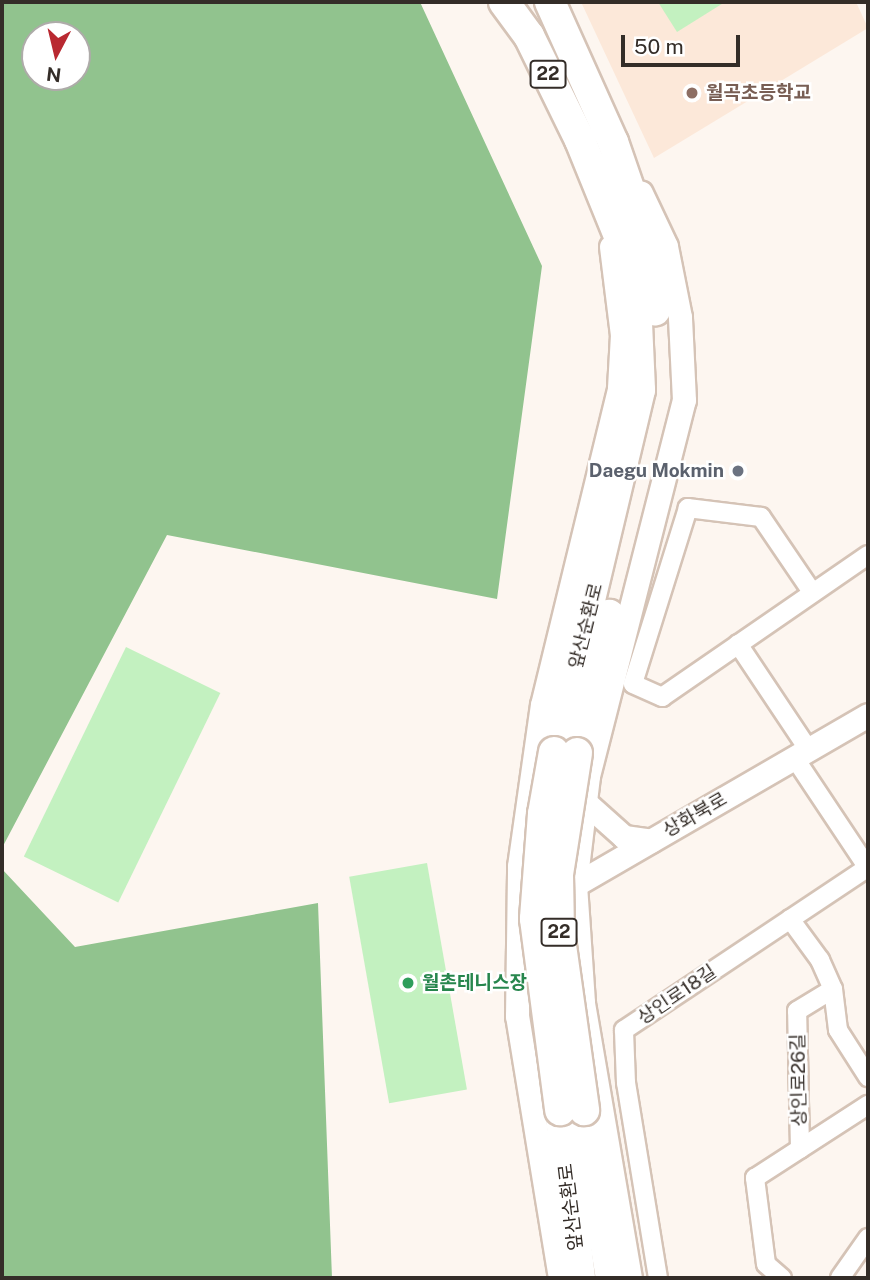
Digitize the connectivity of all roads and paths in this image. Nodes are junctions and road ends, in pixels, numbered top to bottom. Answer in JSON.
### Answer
{"nodes":[{"id":1,"x":504,"y":2,"type":"edge"},
{"id":2,"x":550,"y":2,"type":"edge"},
{"id":3,"x":613,"y":142,"type":"junction"},
{"id":4,"x":868,"y":555,"type":"edge"},
{"id":5,"x":812,"y":592,"type":"junction"},
{"id":6,"x":738,"y":644,"type":"junction"},
{"id":7,"x":868,"y":715,"type":"edge"},
{"id":8,"x":801,"y":753,"type":"junction"},
{"id":9,"x":555,"y":757,"type":"junction"},
{"id":10,"x":587,"y":795,"type":"junction"},
{"id":11,"x":651,"y":841,"type":"junction"},
{"id":12,"x":868,"y":868,"type":"edge"},
{"id":13,"x":575,"y":886,"type":"junction"},
{"id":14,"x":519,"y":912,"type":"junction"},
{"id":15,"x":790,"y":919,"type":"junction"},
{"id":16,"x":832,"y":989,"type":"junction"},
{"id":17,"x":868,"y":1077,"type":"edge"},
{"id":18,"x":868,"y":1105,"type":"edge"},
{"id":19,"x":572,"y":1110,"type":"junction"},
{"id":20,"x":800,"y":1149,"type":"junction"},
{"id":21,"x":868,"y":1238,"type":"edge"},
{"id":22,"x":560,"y":1278,"type":"edge"},
{"id":23,"x":580,"y":1278,"type":"edge"},
{"id":24,"x":611,"y":1278,"type":"edge"},
{"id":25,"x":630,"y":1278,"type":"edge"},
{"id":26,"x":658,"y":1278,"type":"edge"},
{"id":27,"x":782,"y":1278,"type":"edge"},
{"id":28,"x":840,"y":1278,"type":"edge"}],
"edges":[{"from":1,"to":9,"type":"highway","name":"앞산순환로","number":"22"},
{"from":2,"to":3,"type":"highway","name":"앞산순환로","number":"22"},
{"from":3,"to":9,"type":"highway","name":"앞산순환로","number":"22"},
{"from":3,"to":10,"type":"street"},
{"from":4,"to":5,"type":"street"},
{"from":5,"to":6,"type":"street"},
{"from":5,"to":6,"type":"street"},
{"from":6,"to":8,"type":"street"},
{"from":7,"to":8,"type":"street","name":"상화북로"},
{"from":8,"to":11,"type":"street","name":"상화북로"},
{"from":8,"to":12,"type":"street"},
{"from":9,"to":10,"type":"street"},
{"from":9,"to":14,"type":"street"},
{"from":9,"to":19,"type":"highway","name":"앞산순환로","number":"22","bridge":true},
{"from":10,"to":11,"type":"street"},
{"from":10,"to":13,"type":"street"},
{"from":11,"to":13,"type":"street","name":"상화북로"},
{"from":12,"to":15,"type":"street","name":"상인로18길"},
{"from":13,"to":14,"type":"street","name":"상화북로"},
{"from":13,"to":25,"type":"street"},
{"from":14,"to":22,"type":"street"},
{"from":15,"to":16,"type":"street","name":"상인로26길"},
{"from":15,"to":26,"type":"street","name":"상인로18길"},
{"from":16,"to":17,"type":"street","name":"상인로26길"},
{"from":16,"to":20,"type":"street","name":"상인로26길"},
{"from":18,"to":20,"type":"street","name":"상인로26길"},
{"from":19,"to":23,"type":"highway","name":"앞산순환로","number":"22"},
{"from":19,"to":24,"type":"highway","name":"앞산순환로","number":"22"},
{"from":20,"to":27,"type":"street","name":"상인로26길"},
{"from":21,"to":28,"type":"street"}]}
